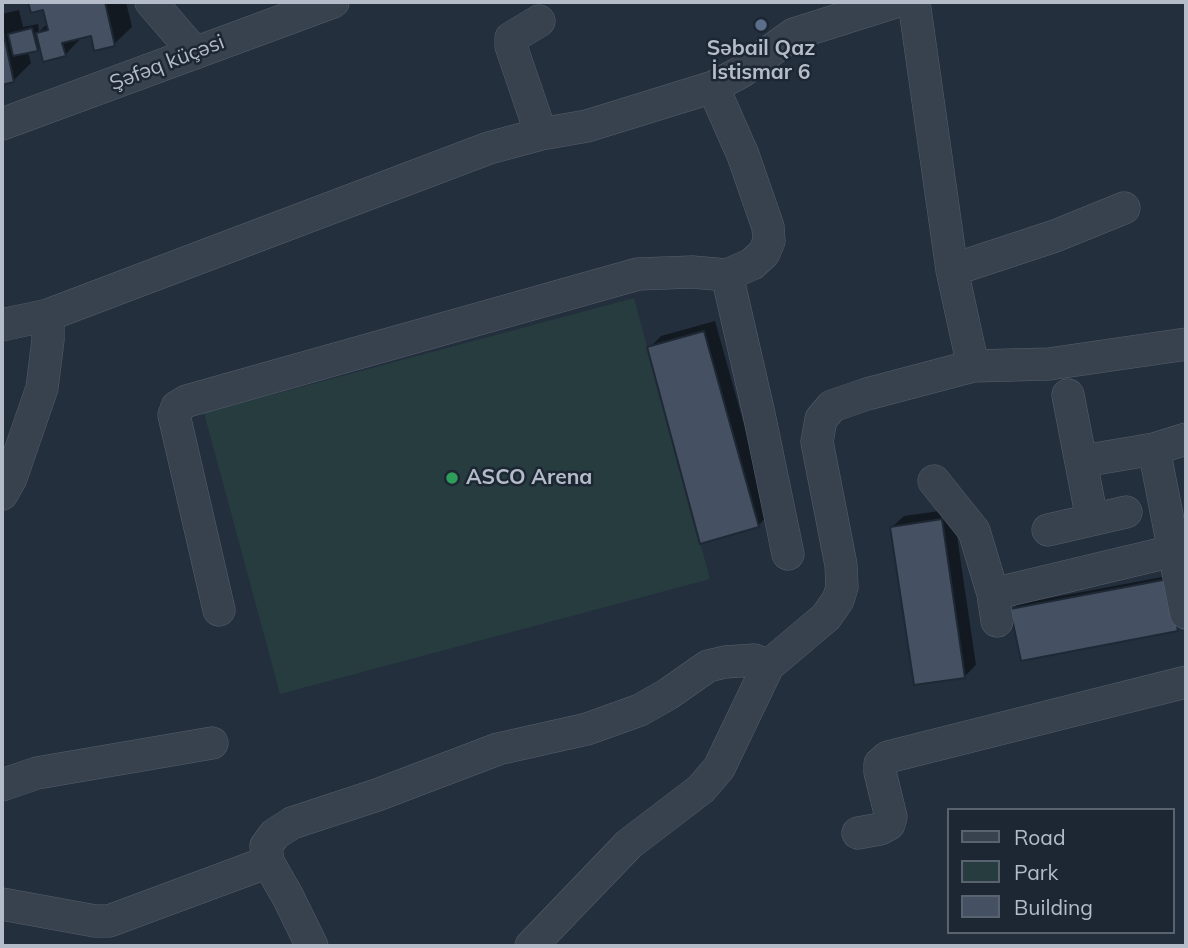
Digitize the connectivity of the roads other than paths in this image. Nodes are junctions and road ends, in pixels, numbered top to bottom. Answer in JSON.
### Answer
{"nodes":[{"id":1,"x":150,"y":2,"type":"edge"},
{"id":2,"x":332,"y":2,"type":"edge"},
{"id":3,"x":895,"y":2,"type":"edge"},
{"id":4,"x":914,"y":2,"type":"edge"},
{"id":5,"x":539,"y":22,"type":"dead end"},
{"id":6,"x":195,"y":53,"type":"junction"},
{"id":7,"x":713,"y":87,"type":"junction"},
{"id":8,"x":2,"y":124,"type":"edge"},
{"id":9,"x":541,"y":134,"type":"junction"},
{"id":10,"x":1124,"y":208,"type":"dead end"},
{"id":11,"x":952,"y":270,"type":"junction"},
{"id":12,"x":727,"y":275,"type":"junction"},
{"id":13,"x":48,"y":315,"type":"junction"},
{"id":14,"x":2,"y":325,"type":"edge"},
{"id":15,"x":1186,"y":344,"type":"edge"},
{"id":16,"x":973,"y":366,"type":"junction"},
{"id":17,"x":1068,"y":395,"type":"dead end"},
{"id":18,"x":1186,"y":439,"type":"edge"},
{"id":19,"x":1154,"y":449,"type":"junction"},
{"id":20,"x":1083,"y":461,"type":"junction"},
{"id":21,"x":934,"y":481,"type":"dead end"},
{"id":22,"x":2,"y":494,"type":"edge"},
{"id":23,"x":1126,"y":512,"type":"dead end"},
{"id":24,"x":1092,"y":519,"type":"junction"},
{"id":25,"x":1048,"y":530,"type":"dead end"},
{"id":26,"x":1173,"y":551,"type":"junction"},
{"id":27,"x":788,"y":554,"type":"dead end"},
{"id":28,"x":219,"y":610,"type":"dead end"},
{"id":29,"x":1186,"y":613,"type":"edge"},
{"id":30,"x":768,"y":666,"type":"junction"},
{"id":31,"x":1186,"y":681,"type":"edge"},
{"id":32,"x":212,"y":743,"type":"dead end"},
{"id":33,"x":2,"y":785,"type":"edge"},
{"id":34,"x":858,"y":833,"type":"dead end"},
{"id":35,"x":268,"y":862,"type":"junction"},
{"id":36,"x":2,"y":904,"type":"edge"},
{"id":37,"x":312,"y":946,"type":"edge"},
{"id":38,"x":531,"y":946,"type":"edge"}],
"edges":[{"from":1,"to":6,"type":"street"},
{"from":2,"to":6,"type":"street","name":"Şəfəq küçəsi"},
{"from":3,"to":7,"type":"street"},
{"from":4,"to":11,"type":"street"},
{"from":5,"to":9,"type":"street"},
{"from":6,"to":8,"type":"street","name":"Şəfəq küçəsi"},
{"from":7,"to":9,"type":"street"},
{"from":7,"to":12,"type":"street"},
{"from":9,"to":13,"type":"street"},
{"from":10,"to":11,"type":"street"},
{"from":11,"to":16,"type":"street"},
{"from":12,"to":27,"type":"street"},
{"from":12,"to":28,"type":"street"},
{"from":13,"to":14,"type":"street"},
{"from":13,"to":22,"type":"street"},
{"from":15,"to":16,"type":"street"},
{"from":16,"to":30,"type":"street"},
{"from":17,"to":20,"type":"street"},
{"from":18,"to":19,"type":"street"},
{"from":19,"to":20,"type":"street"},
{"from":19,"to":26,"type":"street"},
{"from":20,"to":24,"type":"street"},
{"from":21,"to":26,"type":"street"},
{"from":23,"to":24,"type":"street"},
{"from":24,"to":25,"type":"street"},
{"from":26,"to":29,"type":"street"},
{"from":30,"to":35,"type":"street"},
{"from":30,"to":38,"type":"street"},
{"from":31,"to":34,"type":"street"},
{"from":32,"to":33,"type":"street"},
{"from":35,"to":36,"type":"street"},
{"from":35,"to":37,"type":"street"}]}
